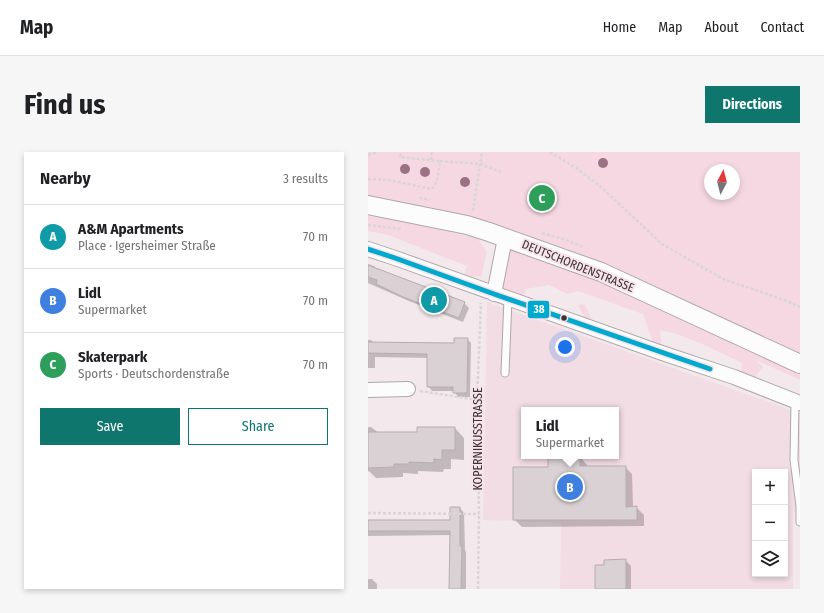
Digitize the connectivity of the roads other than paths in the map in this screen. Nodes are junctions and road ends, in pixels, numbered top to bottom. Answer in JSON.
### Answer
{"nodes":[{"id":1,"x":368,"y":205,"type":"edge"},
{"id":2,"x":506,"y":238,"type":"junction"},
{"id":3,"x":368,"y":250,"type":"edge"},
{"id":4,"x":488,"y":291,"type":"junction"},
{"id":5,"x":508,"y":299,"type":"junction"},
{"id":6,"x":800,"y":364,"type":"edge"},
{"id":7,"x":505,"y":373,"type":"dead end"},
{"id":8,"x":408,"y":389,"type":"road end"},
{"id":9,"x":368,"y":390,"type":"edge"},
{"id":10,"x":797,"y":401,"type":"edge"},
{"id":11,"x":800,"y":522,"type":"edge"}],
"edges":[{"from":1,"to":2,"type":"street","name":"DEUTSCHORDENSTRASSE"},
{"from":2,"to":4,"type":"street"},
{"from":2,"to":6,"type":"street","name":"DEUTSCHORDENSTRASSE"},
{"from":3,"to":4,"type":"street"},
{"from":4,"to":5,"type":"street"},
{"from":5,"to":7,"type":"lane"},
{"from":5,"to":10,"type":"street"},
{"from":8,"to":9,"type":"street"},
{"from":10,"to":11,"type":"lane"}]}
